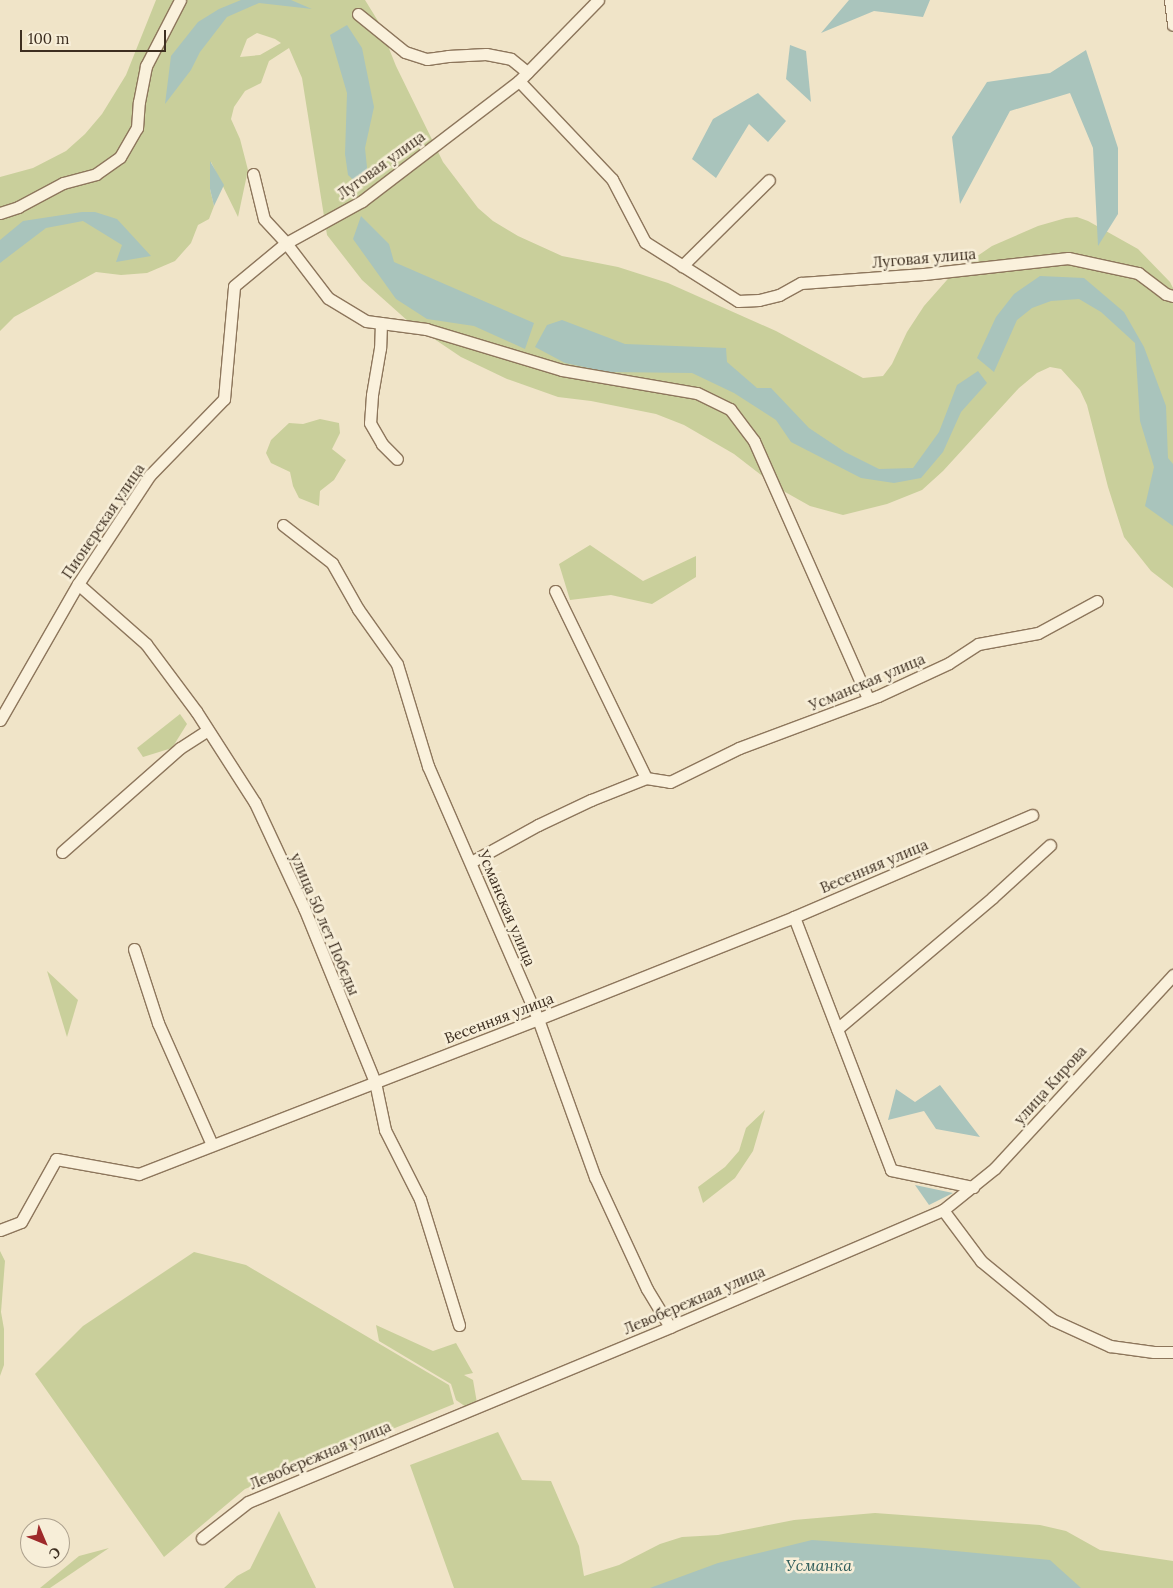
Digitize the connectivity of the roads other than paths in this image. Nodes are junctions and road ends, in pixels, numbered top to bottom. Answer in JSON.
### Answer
{"nodes":[{"id":1,"x":180,"y":0,"type":"edge"},
{"id":2,"x":598,"y":0,"type":"edge"},
{"id":3,"x":1170,"y":0,"type":"edge"},
{"id":4,"x":358,"y":14,"type":"dead end"},
{"id":5,"x":1173,"y":25,"type":"edge"},
{"id":6,"x":528,"y":72,"type":"junction"},
{"id":7,"x":519,"y":82,"type":"junction"},
{"id":8,"x":253,"y":174,"type":"dead end"},
{"id":9,"x":769,"y":180,"type":"dead end"},
{"id":10,"x":0,"y":213,"type":"edge"},
{"id":11,"x":286,"y":243,"type":"junction"},
{"id":12,"x":682,"y":266,"type":"junction"},
{"id":13,"x":234,"y":286,"type":"joint"},
{"id":14,"x":1173,"y":296,"type":"edge"},
{"id":15,"x":381,"y":323,"type":"junction"},
{"id":16,"x":397,"y":459,"type":"dead end"},
{"id":17,"x":283,"y":525,"type":"dead end"},
{"id":18,"x":78,"y":584,"type":"junction"},
{"id":19,"x":554,"y":591,"type":"dead end"},
{"id":20,"x":1097,"y":601,"type":"dead end"},
{"id":21,"x":868,"y":698,"type":"junction"},
{"id":22,"x":0,"y":720,"type":"edge"},
{"id":23,"x":208,"y":730,"type":"junction"},
{"id":24,"x":646,"y":778,"type":"junction"},
{"id":25,"x":1032,"y":816,"type":"dead end"},
{"id":26,"x":1050,"y":845,"type":"dead end"},
{"id":27,"x":62,"y":852,"type":"dead end"},
{"id":28,"x":471,"y":862,"type":"junction"},
{"id":29,"x":794,"y":917,"type":"junction"},
{"id":30,"x":134,"y":949,"type":"dead end"},
{"id":31,"x":1173,"y":975,"type":"edge"},
{"id":32,"x":538,"y":1019,"type":"junction"},
{"id":33,"x":837,"y":1029,"type":"junction"},
{"id":34,"x":375,"y":1082,"type":"junction"},
{"id":35,"x":212,"y":1145,"type":"junction"},
{"id":36,"x":974,"y":1187,"type":"junction"},
{"id":37,"x":943,"y":1210,"type":"junction"},
{"id":38,"x":0,"y":1230,"type":"edge"},
{"id":39,"x":459,"y":1325,"type":"dead end"},
{"id":40,"x":670,"y":1327,"type":"junction"},
{"id":41,"x":1173,"y":1352,"type":"edge"},
{"id":42,"x":202,"y":1538,"type":"dead end"}],
"edges":[{"from":1,"to":10,"type":"street"},
{"from":2,"to":6,"type":"street","name":"Луговая улица"},
{"from":3,"to":5,"type":"street"},
{"from":4,"to":6,"type":"street"},
{"from":6,"to":7,"type":"street","name":"Луговая улица"},
{"from":7,"to":11,"type":"street","name":"Луговая улица"},
{"from":7,"to":12,"type":"street","name":"Луговая улица"},
{"from":8,"to":11,"type":"street"},
{"from":9,"to":12,"type":"street"},
{"from":11,"to":13,"type":"street","name":"Луговая улица"},
{"from":11,"to":15,"type":"street"},
{"from":12,"to":14,"type":"street","name":"Луговая улица"},
{"from":13,"to":18,"type":"street","name":"Пионерская улица"},
{"from":15,"to":16,"type":"street"},
{"from":15,"to":21,"type":"street"},
{"from":17,"to":28,"type":"street","name":"Усманская улица"},
{"from":18,"to":22,"type":"street","name":"Пионерская улица"},
{"from":18,"to":23,"type":"street","name":"улица 50 лет Победы"},
{"from":19,"to":24,"type":"street"},
{"from":20,"to":21,"type":"street","name":"Усманская улица"},
{"from":21,"to":24,"type":"street","name":"Усманская улица"},
{"from":23,"to":27,"type":"street"},
{"from":23,"to":34,"type":"street","name":"улица 50 лет Победы"},
{"from":24,"to":28,"type":"street"},
{"from":25,"to":29,"type":"street","name":"Весенняя улица"},
{"from":26,"to":33,"type":"street"},
{"from":28,"to":32,"type":"street","name":"Усманская улица"},
{"from":29,"to":32,"type":"street","name":"Весенняя улица"},
{"from":29,"to":33,"type":"street"},
{"from":30,"to":35,"type":"street"},
{"from":31,"to":36,"type":"street","name":"улица Кирова"},
{"from":32,"to":34,"type":"street","name":"Весенняя улица"},
{"from":32,"to":40,"type":"street","name":"Усманская улица"},
{"from":33,"to":36,"type":"street"},
{"from":34,"to":35,"type":"street","name":"Весенняя улица"},
{"from":34,"to":39,"type":"street","name":"улица 50 лет Победы"},
{"from":35,"to":38,"type":"street","name":"Весенняя улица"},
{"from":36,"to":37,"type":"street","name":"улица Кирова"},
{"from":37,"to":40,"type":"street","name":"Левобережная улица"},
{"from":37,"to":41,"type":"street"},
{"from":40,"to":42,"type":"street","name":"Левобережная улица"}]}
